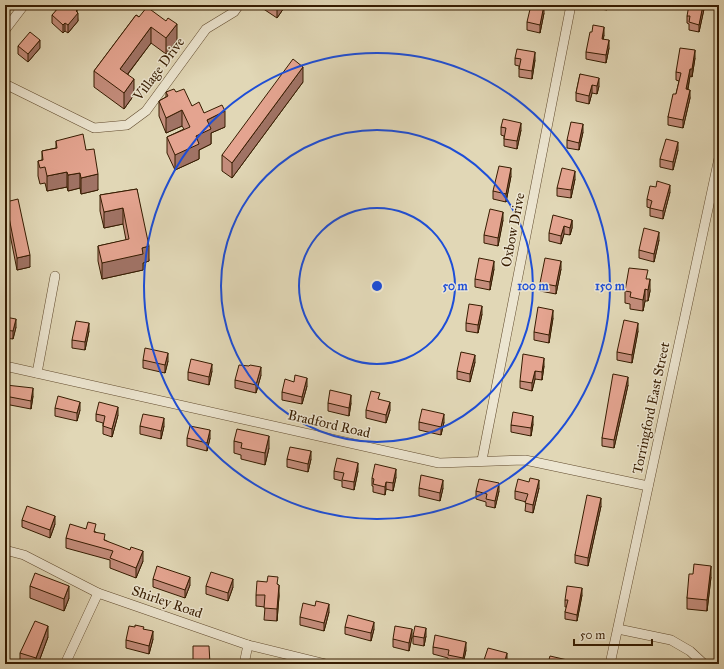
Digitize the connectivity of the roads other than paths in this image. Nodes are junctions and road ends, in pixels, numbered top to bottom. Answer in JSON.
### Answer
{"nodes":[{"id":1,"x":24,"y":5,"type":"edge"},
{"id":2,"x":239,"y":5,"type":"edge"},
{"id":3,"x":571,"y":5,"type":"edge"},
{"id":4,"x":5,"y":30,"type":"edge"},
{"id":5,"x":5,"y":84,"type":"edge"},
{"id":6,"x":719,"y":158,"type":"edge"},
{"id":7,"x":55,"y":276,"type":"dead end"},
{"id":8,"x":5,"y":366,"type":"edge"},
{"id":9,"x":37,"y":373,"type":"junction"},
{"id":10,"x":482,"y":460,"type":"junction"},
{"id":11,"x":648,"y":486,"type":"junction"},
{"id":12,"x":5,"y":550,"type":"edge"},
{"id":13,"x":98,"y":593,"type":"junction"},
{"id":14,"x":618,"y":629,"type":"junction"},
{"id":15,"x":248,"y":645,"type":"junction"},
{"id":16,"x":65,"y":664,"type":"edge"},
{"id":17,"x":244,"y":664,"type":"edge"},
{"id":18,"x":326,"y":664,"type":"edge"},
{"id":19,"x":610,"y":664,"type":"edge"},
{"id":20,"x":704,"y":664,"type":"edge"}],
"edges":[{"from":1,"to":4,"type":"street"},
{"from":2,"to":5,"type":"street","name":"Village Drive"},
{"from":3,"to":10,"type":"street","name":"Oxbow Drive"},
{"from":6,"to":11,"type":"street","name":"Torringford East Street"},
{"from":7,"to":9,"type":"street"},
{"from":8,"to":9,"type":"street","name":"Bradford Road"},
{"from":9,"to":10,"type":"street","name":"Bradford Road"},
{"from":10,"to":11,"type":"street","name":"Bradford Road"},
{"from":11,"to":14,"type":"street","name":"Torringford East Street"},
{"from":12,"to":13,"type":"street","name":"Shirley Road"},
{"from":13,"to":15,"type":"street","name":"Shirley Road"},
{"from":13,"to":16,"type":"street"},
{"from":14,"to":19,"type":"street","name":"Torringford East Street"},
{"from":14,"to":20,"type":"street"},
{"from":15,"to":17,"type":"street"},
{"from":15,"to":18,"type":"street","name":"Shirley Road"}]}
